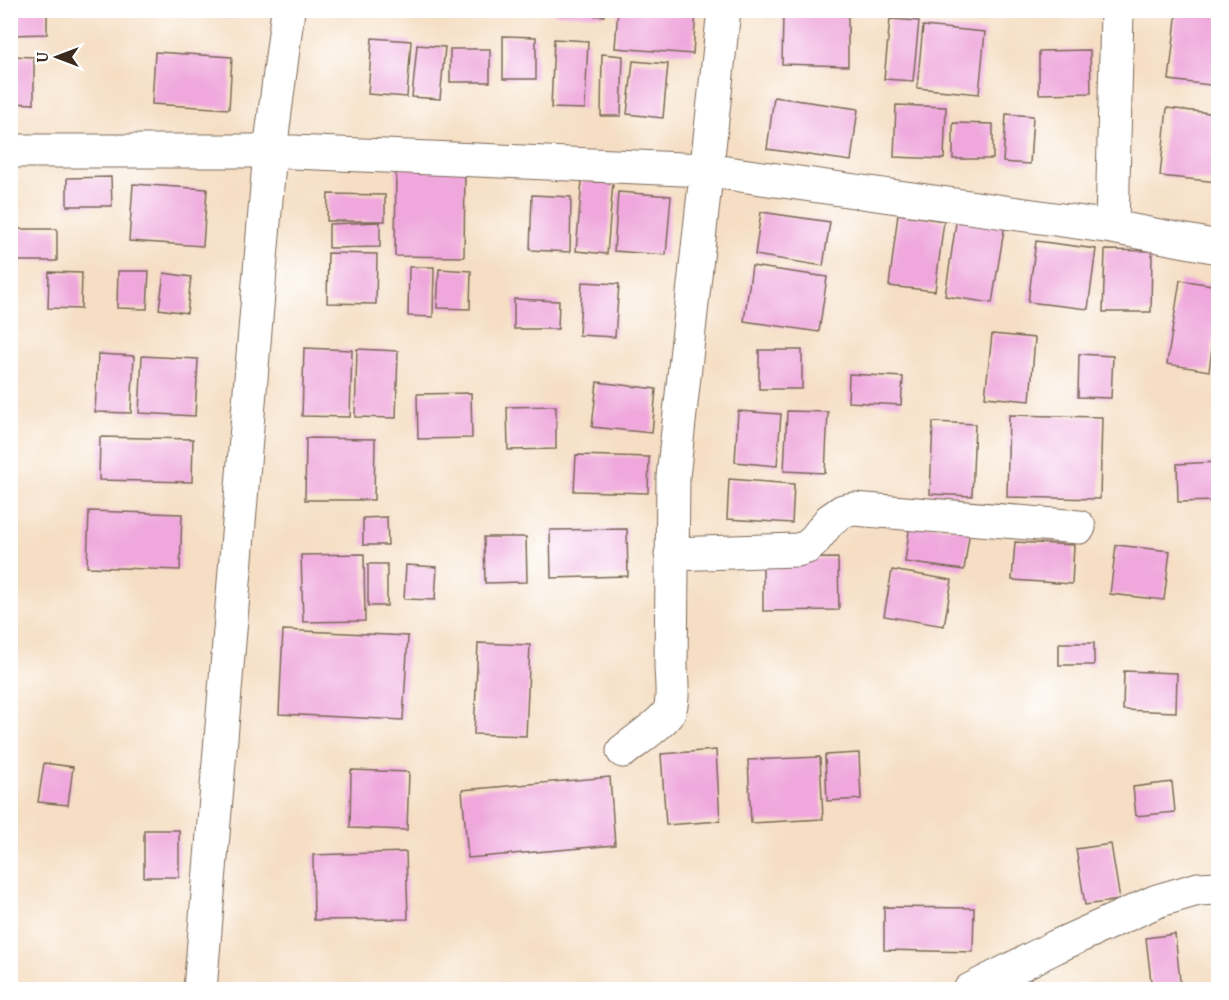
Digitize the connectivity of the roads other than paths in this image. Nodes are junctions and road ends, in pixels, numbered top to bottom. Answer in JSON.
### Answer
{"nodes":[{"id":1,"x":288,"y":10,"type":"edge"},
{"id":2,"x":724,"y":10,"type":"edge"},
{"id":3,"x":1117,"y":10,"type":"edge"},
{"id":4,"x":10,"y":151,"type":"edge"},
{"id":5,"x":270,"y":151,"type":"junction"},
{"id":6,"x":705,"y":170,"type":"junction"},
{"id":7,"x":1112,"y":227,"type":"junction"},
{"id":8,"x":1218,"y":247,"type":"edge"},
{"id":9,"x":1079,"y":527,"type":"dead end"},
{"id":10,"x":671,"y":554,"type":"junction"},
{"id":11,"x":623,"y":751,"type":"dead end"},
{"id":12,"x":1218,"y":888,"type":"edge"},
{"id":13,"x":200,"y":990,"type":"edge"},
{"id":14,"x":970,"y":990,"type":"edge"}],
"edges":[{"from":1,"to":5,"type":"street"},
{"from":2,"to":6,"type":"street"},
{"from":3,"to":7,"type":"street"},
{"from":4,"to":5,"type":"street"},
{"from":5,"to":6,"type":"street"},
{"from":5,"to":13,"type":"street"},
{"from":6,"to":7,"type":"street"},
{"from":6,"to":10,"type":"street"},
{"from":7,"to":8,"type":"street"},
{"from":9,"to":10,"type":"street"},
{"from":10,"to":11,"type":"street"},
{"from":12,"to":14,"type":"street"}]}
